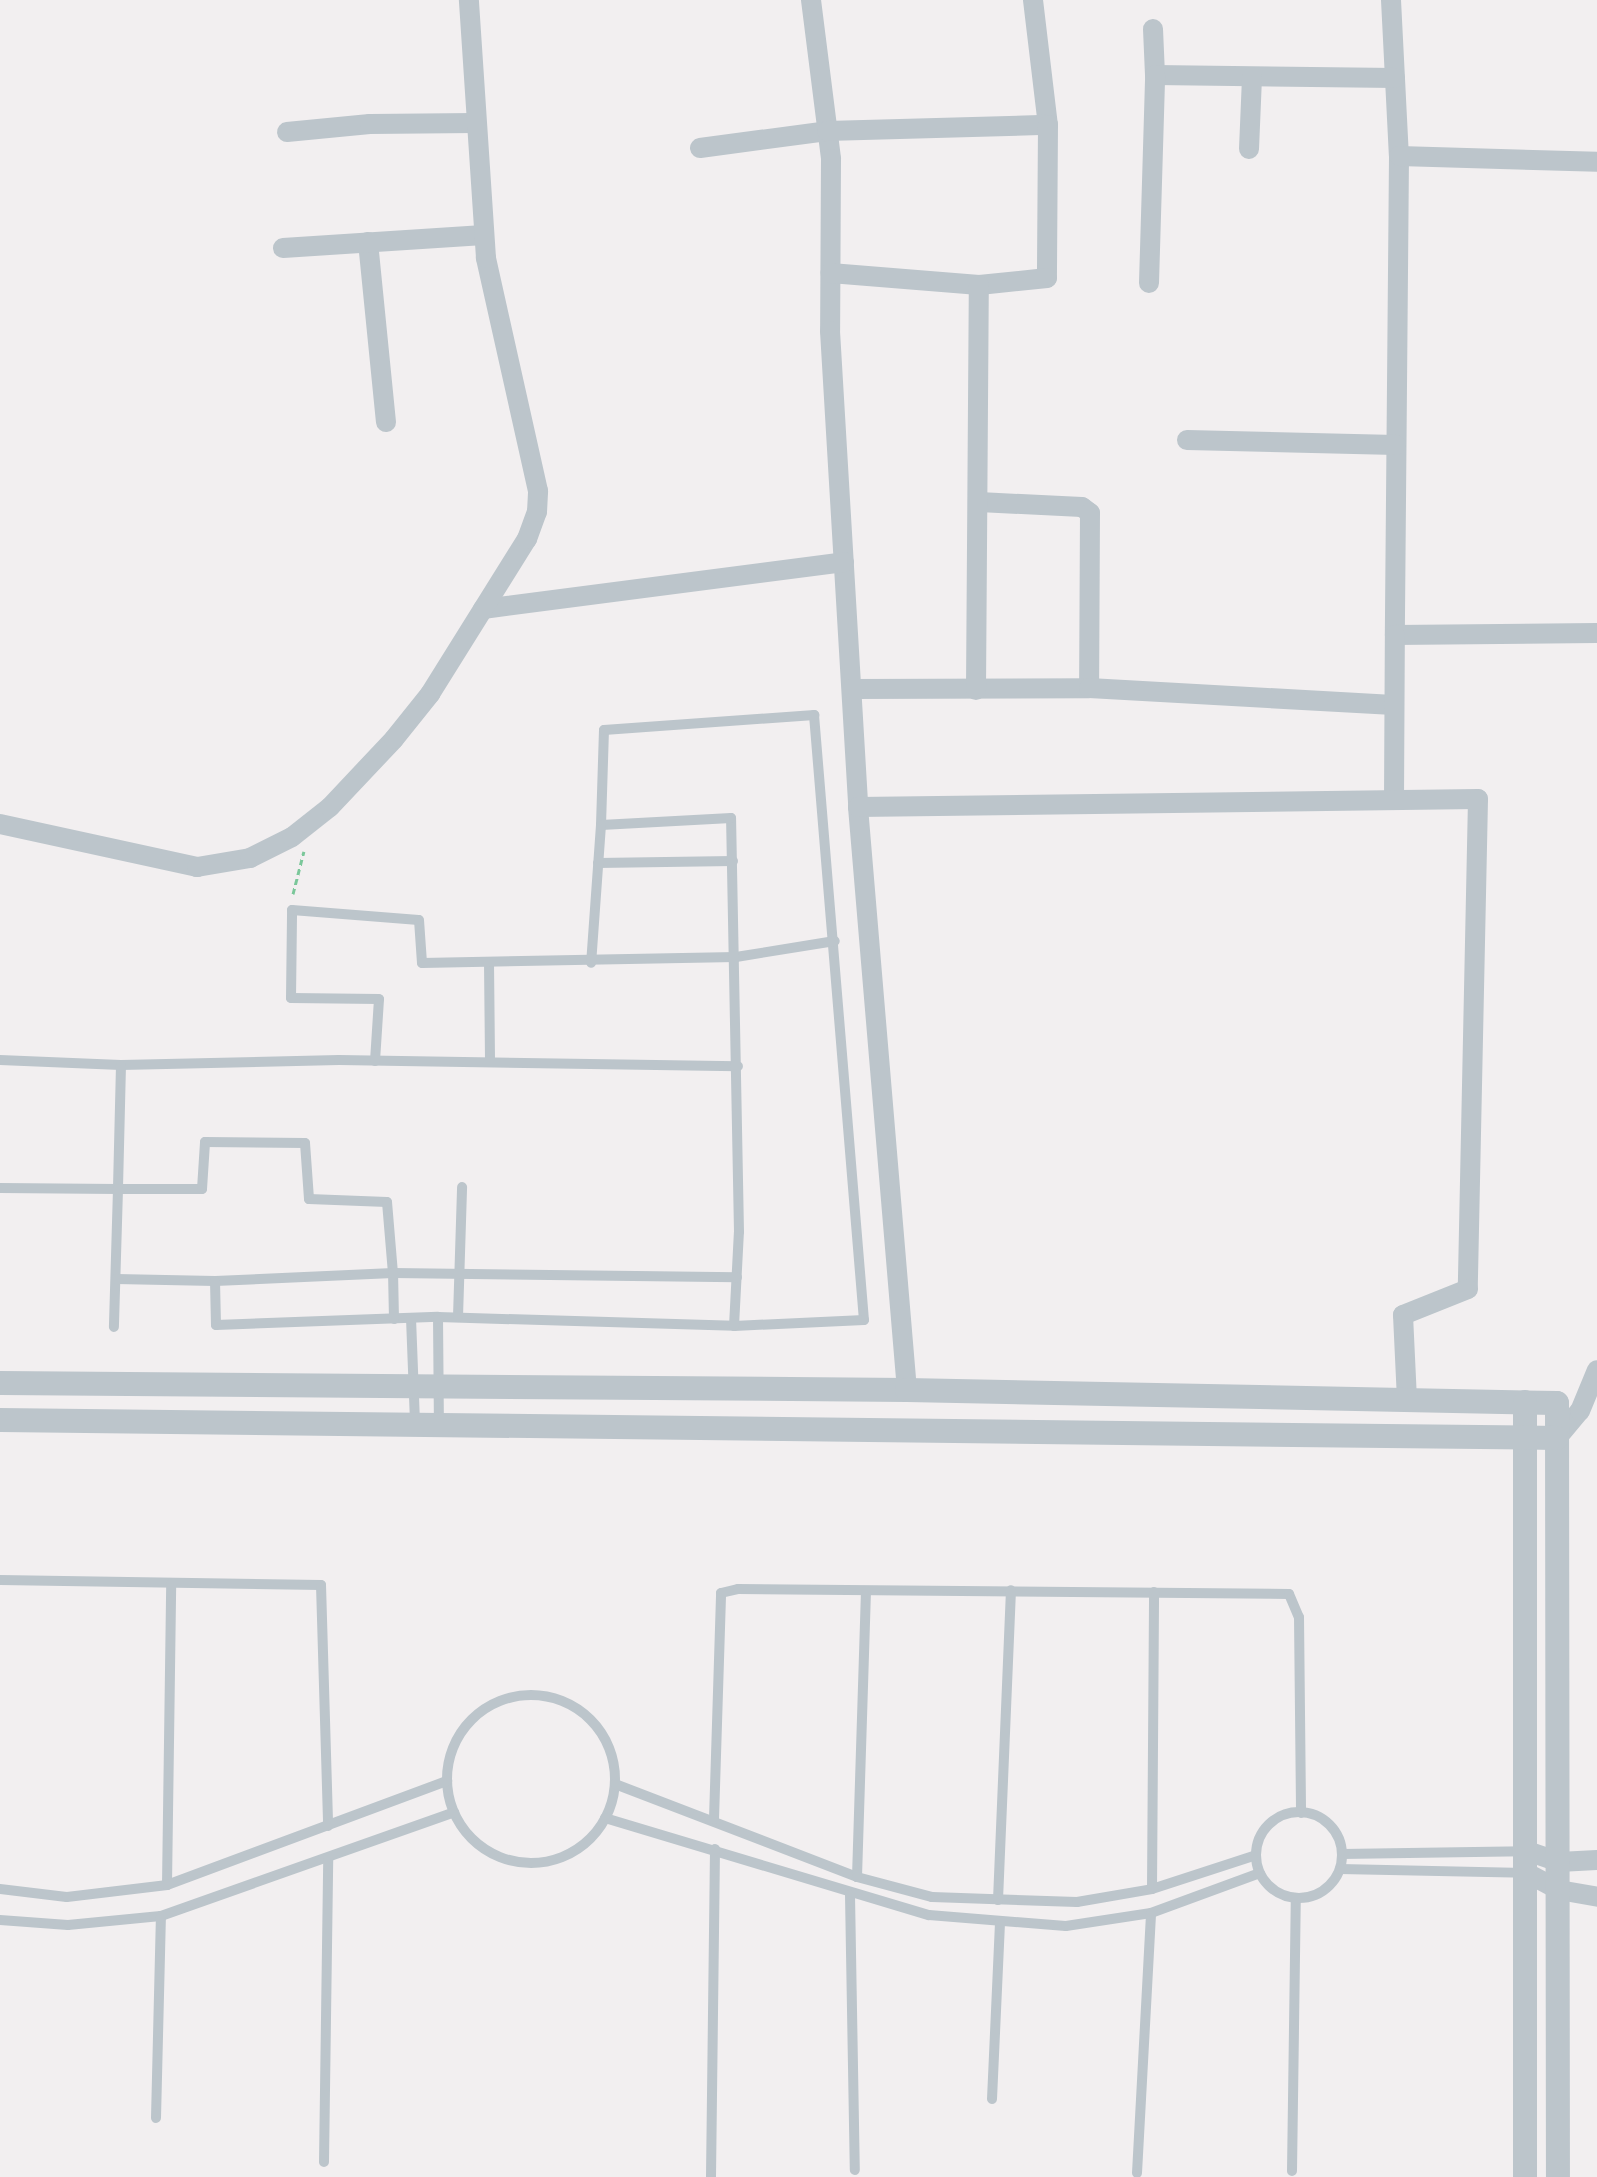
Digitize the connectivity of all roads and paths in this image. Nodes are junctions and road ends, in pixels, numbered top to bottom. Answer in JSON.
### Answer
{"nodes":[{"id":1,"x":469,"y":0,"type":"edge"},
{"id":2,"x":811,"y":0,"type":"edge"},
{"id":3,"x":1033,"y":0,"type":"edge"},
{"id":4,"x":1391,"y":0,"type":"edge"},
{"id":5,"x":1153,"y":29,"type":"dead end"},
{"id":6,"x":1155,"y":75,"type":"junction"},
{"id":7,"x":1252,"y":77,"type":"junction"},
{"id":8,"x":1395,"y":78,"type":"junction"},
{"id":9,"x":475,"y":123,"type":"junction"},
{"id":10,"x":1048,"y":125,"type":"junction"},
{"id":11,"x":827,"y":131,"type":"junction"},
{"id":12,"x":287,"y":132,"type":"dead end"},
{"id":13,"x":700,"y":148,"type":"dead end"},
{"id":14,"x":1249,"y":149,"type":"dead end"},
{"id":15,"x":1399,"y":156,"type":"junction"},
{"id":16,"x":1597,"y":162,"type":"edge"},
{"id":17,"x":484,"y":235,"type":"junction"},
{"id":18,"x":368,"y":242,"type":"junction"},
{"id":19,"x":283,"y":248,"type":"dead end"},
{"id":20,"x":830,"y":273,"type":"junction"},
{"id":21,"x":1149,"y":283,"type":"dead end"},
{"id":22,"x":979,"y":285,"type":"junction"},
{"id":23,"x":386,"y":422,"type":"dead end"},
{"id":24,"x":1187,"y":440,"type":"dead end"},
{"id":25,"x":1396,"y":445,"type":"junction"},
{"id":26,"x":979,"y":502,"type":"junction"},
{"id":27,"x":844,"y":562,"type":"junction"},
{"id":28,"x":483,"y":609,"type":"junction"},
{"id":29,"x":1597,"y":633,"type":"edge"},
{"id":30,"x":1395,"y":635,"type":"junction"},
{"id":31,"x":1089,"y":688,"type":"junction"},
{"id":32,"x":852,"y":689,"type":"junction"},
{"id":33,"x":976,"y":690,"type":"junction"},
{"id":34,"x":1394,"y":705,"type":"junction"},
{"id":35,"x":1394,"y":800,"type":"junction"},
{"id":36,"x":858,"y":807,"type":"junction"},
{"id":37,"x":313,"y":820,"type":"junction"},
{"id":38,"x":0,"y":824,"type":"edge"},
{"id":39,"x":601,"y":825,"type":"junction"},
{"id":40,"x":733,"y":861,"type":"junction"},
{"id":41,"x":598,"y":863,"type":"junction"},
{"id":42,"x":292,"y":910,"type":"junction"},
{"id":43,"x":835,"y":941,"type":"junction"},
{"id":44,"x":736,"y":957,"type":"junction"},
{"id":45,"x":489,"y":963,"type":"junction"},
{"id":46,"x":591,"y":963,"type":"junction"},
{"id":47,"x":0,"y":1060,"type":"edge"},
{"id":48,"x":375,"y":1061,"type":"junction"},
{"id":49,"x":490,"y":1062,"type":"junction"},
{"id":50,"x":121,"y":1065,"type":"junction"},
{"id":51,"x":738,"y":1066,"type":"junction"},
{"id":52,"x":462,"y":1187,"type":"dead end"},
{"id":53,"x":0,"y":1188,"type":"edge"},
{"id":54,"x":118,"y":1189,"type":"junction"},
{"id":55,"x":460,"y":1272,"type":"junction"},
{"id":56,"x":393,"y":1273,"type":"junction"},
{"id":57,"x":737,"y":1277,"type":"junction"},
{"id":58,"x":116,"y":1279,"type":"junction"},
{"id":59,"x":215,"y":1281,"type":"junction"},
{"id":60,"x":438,"y":1317,"type":"junction"},
{"id":61,"x":458,"y":1317,"type":"junction"},
{"id":62,"x":411,"y":1318,"type":"junction"},
{"id":63,"x":394,"y":1319,"type":"junction"},
{"id":64,"x":734,"y":1326,"type":"junction"},
{"id":65,"x":114,"y":1327,"type":"dead end"},
{"id":66,"x":1594,"y":1375,"type":"edge"},
{"id":67,"x":0,"y":1383,"type":"edge"},
{"id":68,"x":414,"y":1385,"type":"junction"},
{"id":69,"x":438,"y":1386,"type":"junction"},
{"id":70,"x":907,"y":1390,"type":"junction"},
{"id":71,"x":1407,"y":1400,"type":"junction"},
{"id":72,"x":1525,"y":1402,"type":"junction"},
{"id":73,"x":1557,"y":1403,"type":"junction"},
{"id":74,"x":0,"y":1420,"type":"edge"},
{"id":75,"x":427,"y":1423,"type":"junction"},
{"id":76,"x":1557,"y":1438,"type":"junction"},
{"id":77,"x":1529,"y":1439,"type":"junction"},
{"id":78,"x":0,"y":1580,"type":"edge"},
{"id":79,"x":171,"y":1584,"type":"junction"},
{"id":80,"x":1011,"y":1590,"type":"junction"},
{"id":81,"x":866,"y":1591,"type":"junction"},
{"id":82,"x":1154,"y":1592,"type":"junction"},
{"id":83,"x":447,"y":1781,"type":"junction"},
{"id":84,"x":615,"y":1784,"type":"junction"},
{"id":85,"x":454,"y":1812,"type":"junction"},
{"id":86,"x":1301,"y":1813,"type":"junction"},
{"id":87,"x":605,"y":1818,"type":"junction"},
{"id":88,"x":714,"y":1819,"type":"junction"},
{"id":89,"x":328,"y":1826,"type":"junction"},
{"id":90,"x":715,"y":1849,"type":"junction"},
{"id":91,"x":1342,"y":1854,"type":"junction"},
{"id":92,"x":1256,"y":1855,"type":"junction"},
{"id":93,"x":328,"y":1859,"type":"junction"},
{"id":94,"x":1597,"y":1860,"type":"edge"},
{"id":95,"x":1527,"y":1862,"type":"junction"},
{"id":96,"x":1559,"y":1862,"type":"junction"},
{"id":97,"x":1340,"y":1869,"type":"junction"},
{"id":98,"x":1260,"y":1873,"type":"junction"},
{"id":99,"x":857,"y":1877,"type":"junction"},
{"id":100,"x":167,"y":1885,"type":"junction"},
{"id":101,"x":0,"y":1889,"type":"edge"},
{"id":102,"x":1152,"y":1889,"type":"junction"},
{"id":103,"x":1559,"y":1890,"type":"junction"},
{"id":104,"x":850,"y":1895,"type":"junction"},
{"id":105,"x":1597,"y":1897,"type":"edge"},
{"id":106,"x":1296,"y":1898,"type":"junction"},
{"id":107,"x":998,"y":1900,"type":"junction"},
{"id":108,"x":1151,"y":1913,"type":"junction"},
{"id":109,"x":161,"y":1916,"type":"junction"},
{"id":110,"x":0,"y":1920,"type":"edge"},
{"id":111,"x":1000,"y":1921,"type":"junction"},
{"id":112,"x":992,"y":2099,"type":"dead end"},
{"id":113,"x":156,"y":2118,"type":"dead end"},
{"id":114,"x":324,"y":2162,"type":"dead end"},
{"id":115,"x":855,"y":2170,"type":"dead end"},
{"id":116,"x":1292,"y":2171,"type":"dead end"},
{"id":117,"x":1137,"y":2173,"type":"dead end"},
{"id":118,"x":711,"y":2177,"type":"edge"},
{"id":119,"x":1525,"y":2177,"type":"edge"},
{"id":120,"x":1558,"y":2177,"type":"edge"}],
"edges":[{"from":1,"to":9,"type":"street"},
{"from":2,"to":11,"type":"street"},
{"from":3,"to":10,"type":"street"},
{"from":4,"to":8,"type":"street"},
{"from":5,"to":6,"type":"street"},
{"from":6,"to":7,"type":"street"},
{"from":6,"to":21,"type":"street"},
{"from":7,"to":8,"type":"street"},
{"from":7,"to":14,"type":"street"},
{"from":8,"to":15,"type":"street"},
{"from":9,"to":12,"type":"street"},
{"from":9,"to":17,"type":"street"},
{"from":10,"to":11,"type":"street"},
{"from":10,"to":22,"type":"street"},
{"from":11,"to":13,"type":"street"},
{"from":11,"to":20,"type":"street"},
{"from":15,"to":16,"type":"street"},
{"from":15,"to":25,"type":"street"},
{"from":17,"to":18,"type":"street"},
{"from":17,"to":28,"type":"street"},
{"from":18,"to":19,"type":"street"},
{"from":18,"to":23,"type":"street"},
{"from":20,"to":22,"type":"street"},
{"from":20,"to":27,"type":"street"},
{"from":22,"to":26,"type":"street"},
{"from":24,"to":25,"type":"street"},
{"from":25,"to":30,"type":"street"},
{"from":26,"to":31,"type":"street"},
{"from":26,"to":33,"type":"street"},
{"from":27,"to":28,"type":"street"},
{"from":27,"to":32,"type":"street"},
{"from":28,"to":37,"type":"street"},
{"from":29,"to":30,"type":"street"},
{"from":30,"to":34,"type":"street"},
{"from":31,"to":33,"type":"street"},
{"from":31,"to":34,"type":"street"},
{"from":32,"to":33,"type":"street"},
{"from":32,"to":36,"type":"street"},
{"from":34,"to":35,"type":"street"},
{"from":35,"to":36,"type":"street"},
{"from":35,"to":71,"type":"street"},
{"from":36,"to":70,"type":"street"},
{"from":37,"to":38,"type":"street"},
{"from":37,"to":42,"type":"path"},
{"from":39,"to":40,"type":"lane"},
{"from":39,"to":41,"type":"lane"},
{"from":39,"to":43,"type":"lane"},
{"from":40,"to":41,"type":"lane"},
{"from":40,"to":44,"type":"lane"},
{"from":41,"to":46,"type":"lane"},
{"from":42,"to":45,"type":"lane"},
{"from":42,"to":48,"type":"lane"},
{"from":43,"to":44,"type":"lane"},
{"from":43,"to":64,"type":"lane"},
{"from":44,"to":46,"type":"lane"},
{"from":44,"to":51,"type":"lane"},
{"from":45,"to":46,"type":"lane"},
{"from":45,"to":49,"type":"lane"},
{"from":47,"to":50,"type":"lane"},
{"from":48,"to":49,"type":"lane"},
{"from":48,"to":50,"type":"lane"},
{"from":49,"to":51,"type":"lane"},
{"from":50,"to":54,"type":"lane"},
{"from":51,"to":57,"type":"lane"},
{"from":52,"to":55,"type":"lane"},
{"from":53,"to":54,"type":"lane"},
{"from":54,"to":56,"type":"lane"},
{"from":54,"to":58,"type":"lane"},
{"from":55,"to":56,"type":"lane"},
{"from":55,"to":57,"type":"lane"},
{"from":55,"to":61,"type":"lane"},
{"from":56,"to":59,"type":"lane"},
{"from":56,"to":63,"type":"lane"},
{"from":57,"to":64,"type":"lane"},
{"from":58,"to":59,"type":"lane"},
{"from":58,"to":65,"type":"lane"},
{"from":59,"to":63,"type":"lane"},
{"from":60,"to":61,"type":"lane"},
{"from":60,"to":62,"type":"lane"},
{"from":60,"to":69,"type":"lane"},
{"from":61,"to":64,"type":"lane"},
{"from":62,"to":63,"type":"lane"},
{"from":62,"to":68,"type":"lane"},
{"from":66,"to":73,"type":"street"},
{"from":66,"to":76,"type":"street"},
{"from":67,"to":68,"type":"street"},
{"from":68,"to":69,"type":"street"},
{"from":68,"to":75,"type":"lane"},
{"from":69,"to":70,"type":"street"},
{"from":69,"to":75,"type":"lane"},
{"from":70,"to":71,"type":"street"},
{"from":71,"to":72,"type":"street"},
{"from":72,"to":73,"type":"street"},
{"from":72,"to":77,"type":"street"},
{"from":73,"to":76,"type":"street"},
{"from":74,"to":75,"type":"street"},
{"from":75,"to":77,"type":"street"},
{"from":76,"to":77,"type":"street"},
{"from":76,"to":96,"type":"street"},
{"from":77,"to":95,"type":"street"},
{"from":78,"to":79,"type":"lane"},
{"from":79,"to":89,"type":"lane"},
{"from":79,"to":100,"type":"lane"},
{"from":80,"to":81,"type":"lane"},
{"from":80,"to":82,"type":"lane"},
{"from":80,"to":107,"type":"lane"},
{"from":81,"to":88,"type":"lane"},
{"from":81,"to":99,"type":"lane"},
{"from":82,"to":86,"type":"lane"},
{"from":82,"to":102,"type":"lane"},
{"from":83,"to":84,"type":"lane"},
{"from":83,"to":85,"type":"lane"},
{"from":83,"to":89,"type":"lane"},
{"from":84,"to":87,"type":"lane"},
{"from":84,"to":88,"type":"lane"},
{"from":85,"to":87,"type":"lane"},
{"from":85,"to":93,"type":"lane"},
{"from":86,"to":91,"type":"lane"},
{"from":86,"to":92,"type":"lane"},
{"from":87,"to":90,"type":"lane"},
{"from":88,"to":99,"type":"lane"},
{"from":89,"to":100,"type":"lane"},
{"from":90,"to":104,"type":"lane"},
{"from":90,"to":118,"type":"lane"},
{"from":91,"to":95,"type":"lane"},
{"from":91,"to":97,"type":"lane"},
{"from":92,"to":98,"type":"lane"},
{"from":92,"to":102,"type":"lane"},
{"from":93,"to":109,"type":"lane"},
{"from":93,"to":114,"type":"lane"},
{"from":94,"to":96,"type":"street"},
{"from":95,"to":96,"type":"street"},
{"from":95,"to":97,"type":"lane"},
{"from":95,"to":103,"type":"street"},
{"from":95,"to":119,"type":"street"},
{"from":96,"to":103,"type":"street"},
{"from":97,"to":106,"type":"lane"},
{"from":98,"to":106,"type":"lane"},
{"from":98,"to":108,"type":"lane"},
{"from":99,"to":107,"type":"lane"},
{"from":100,"to":101,"type":"lane"},
{"from":102,"to":107,"type":"lane"},
{"from":103,"to":105,"type":"street"},
{"from":103,"to":120,"type":"street"},
{"from":104,"to":111,"type":"lane"},
{"from":104,"to":115,"type":"lane"},
{"from":106,"to":116,"type":"lane"},
{"from":108,"to":111,"type":"lane"},
{"from":108,"to":117,"type":"lane"},
{"from":109,"to":110,"type":"lane"},
{"from":109,"to":113,"type":"lane"},
{"from":111,"to":112,"type":"lane"}]}
